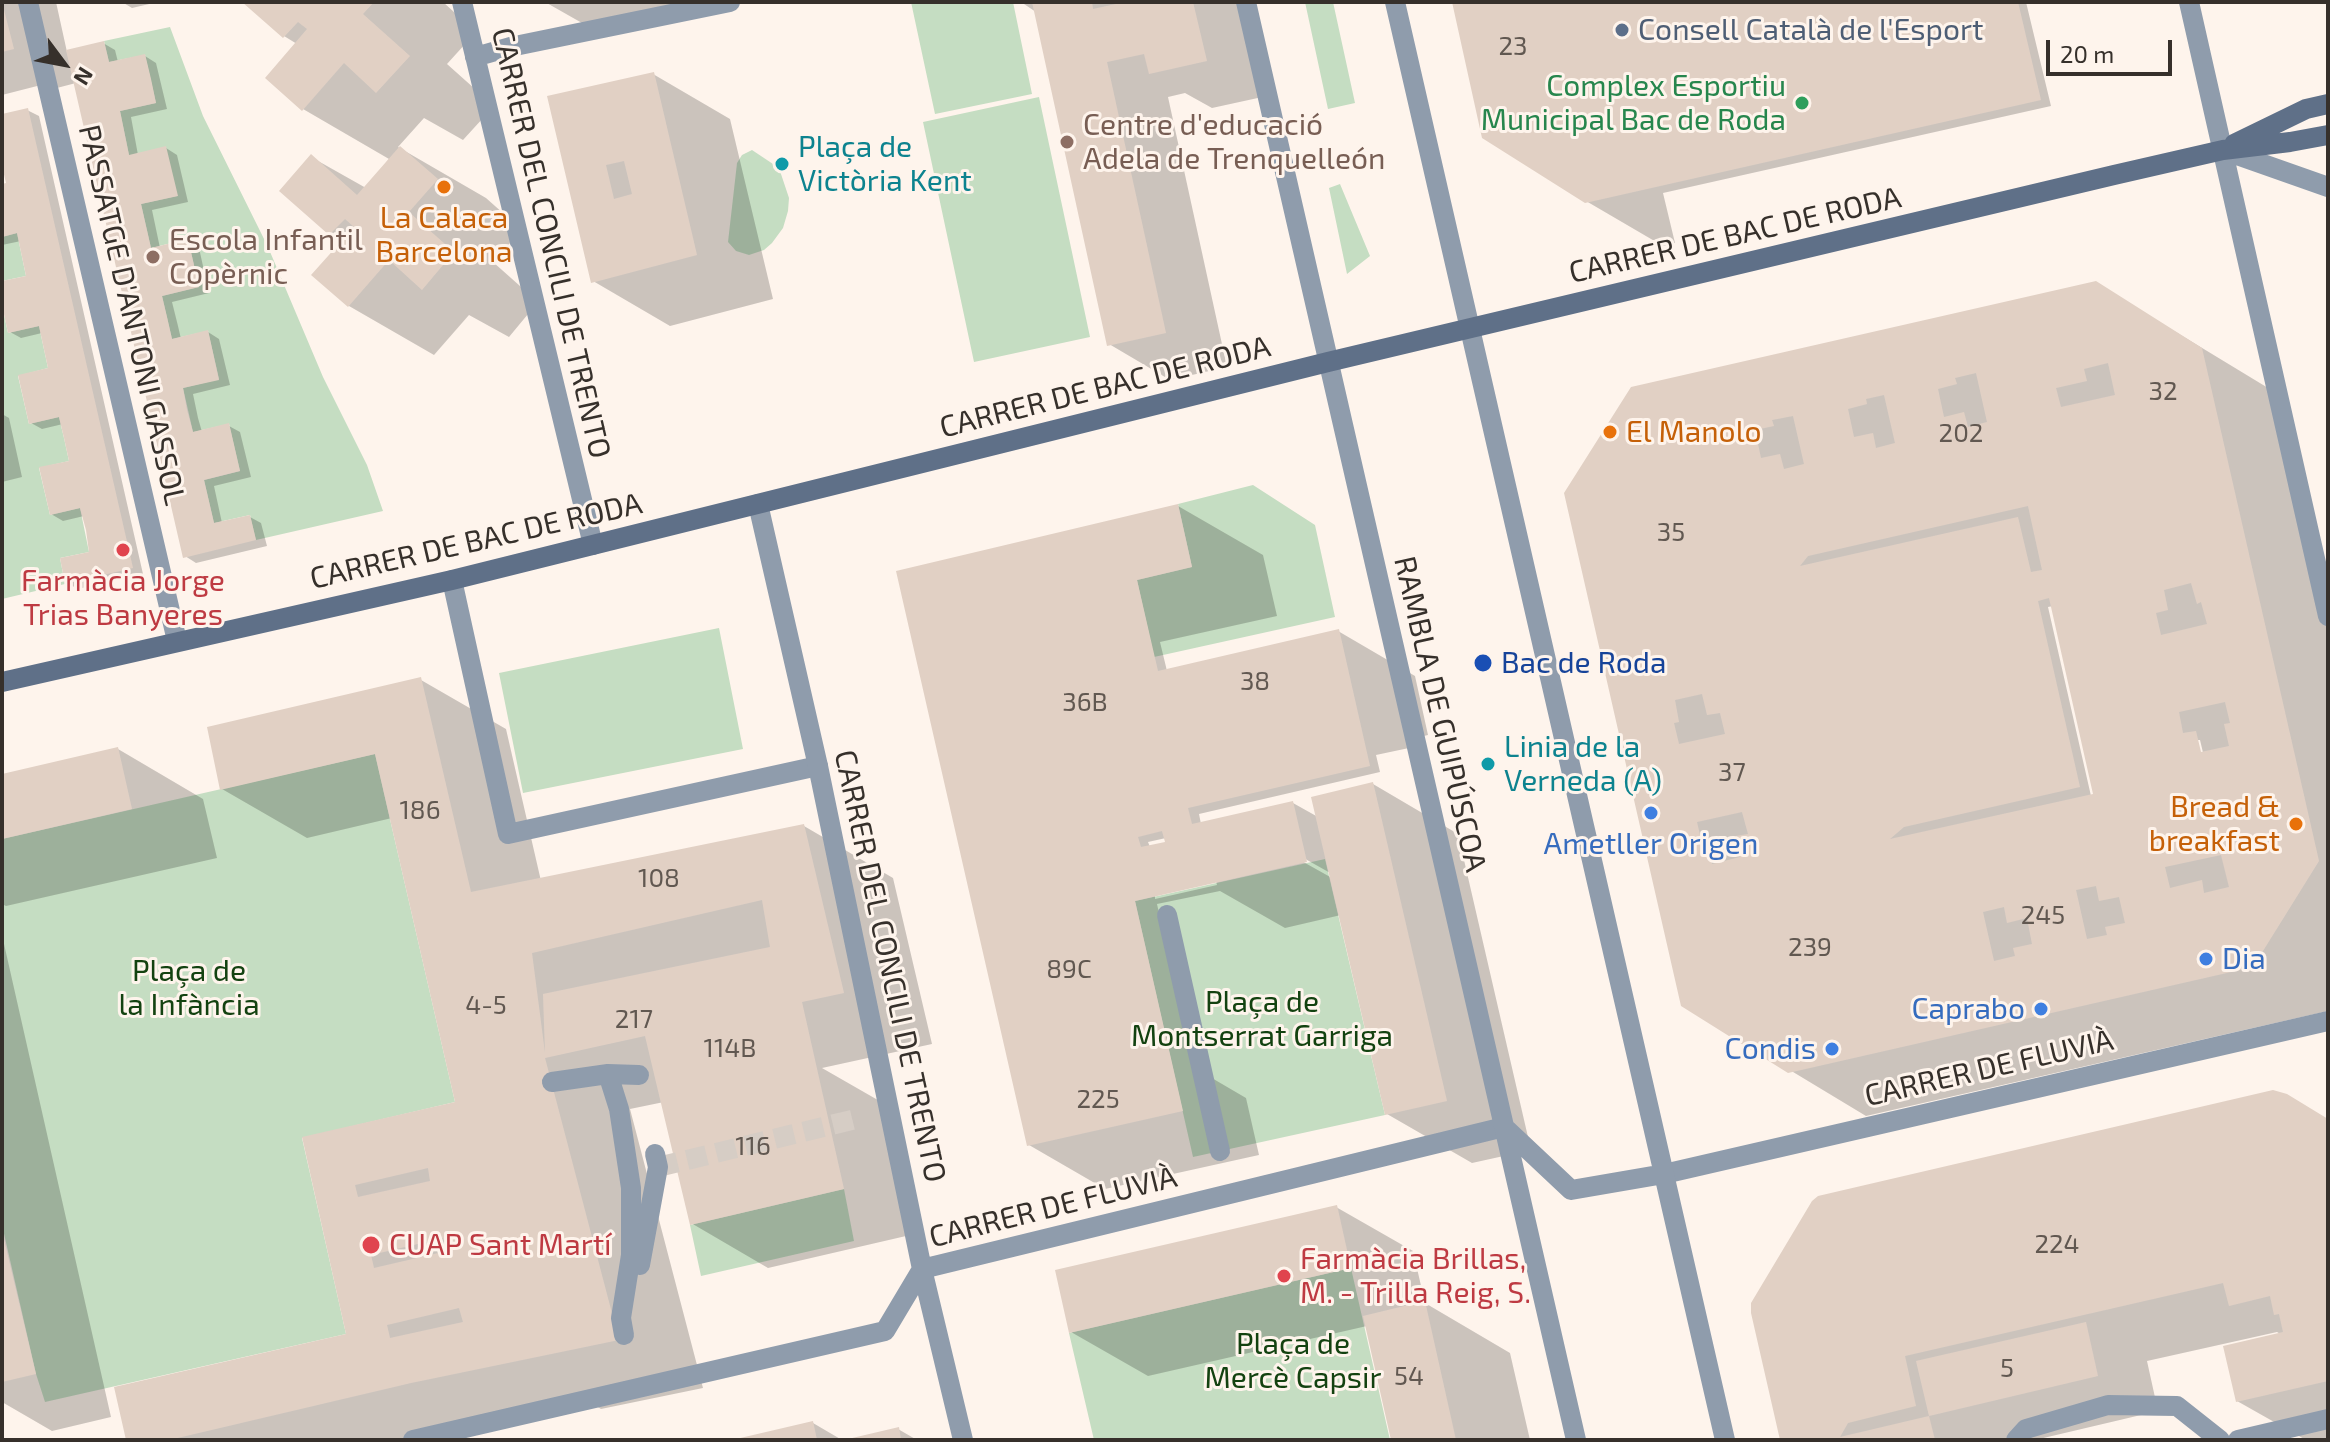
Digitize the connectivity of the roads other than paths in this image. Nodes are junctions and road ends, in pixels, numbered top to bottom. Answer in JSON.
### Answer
{"nodes":[{"id":1,"x":28,"y":2,"type":"edge"},
{"id":2,"x":462,"y":2,"type":"edge"},
{"id":3,"x":730,"y":2,"type":"edge"},
{"id":4,"x":1246,"y":2,"type":"edge"},
{"id":5,"x":1395,"y":2,"type":"edge"},
{"id":6,"x":2189,"y":2,"type":"edge"},
{"id":7,"x":475,"y":57,"type":"junction"},
{"id":8,"x":2328,"y":104,"type":"edge"},
{"id":9,"x":2328,"y":135,"type":"edge"},
{"id":10,"x":2223,"y":150,"type":"junction"},
{"id":11,"x":2328,"y":187,"type":"edge"},
{"id":12,"x":1472,"y":328,"type":"junction"},
{"id":13,"x":1328,"y":362,"type":"junction"},
{"id":14,"x":758,"y":504,"type":"junction"},
{"id":15,"x":593,"y":545,"type":"junction"},
{"id":16,"x":452,"y":580,"type":"junction"},
{"id":17,"x":2328,"y":616,"type":"edge"},
{"id":18,"x":177,"y":641,"type":"junction"},
{"id":19,"x":2,"y":682,"type":"edge"},
{"id":20,"x":818,"y":766,"type":"junction"},
{"id":21,"x":1167,"y":915,"type":"dead end"},
{"id":22,"x":2328,"y":1021,"type":"edge"},
{"id":23,"x":608,"y":1074,"type":"junction"},
{"id":24,"x":639,"y":1075,"type":"dead end"},
{"id":25,"x":552,"y":1082,"type":"dead end"},
{"id":26,"x":1504,"y":1127,"type":"junction"},
{"id":27,"x":1220,"y":1151,"type":"dead end"},
{"id":28,"x":655,"y":1154,"type":"dead end"},
{"id":29,"x":1664,"y":1174,"type":"junction"},
{"id":30,"x":922,"y":1269,"type":"junction"},
{"id":31,"x":2328,"y":1419,"type":"edge"},
{"id":32,"x":469,"y":1434,"type":"edge"},
{"id":33,"x":413,"y":1440,"type":"edge"},
{"id":34,"x":963,"y":1440,"type":"edge"},
{"id":35,"x":1576,"y":1440,"type":"edge"},
{"id":36,"x":1725,"y":1440,"type":"edge"},
{"id":37,"x":2016,"y":1440,"type":"edge"},
{"id":38,"x":2220,"y":1440,"type":"edge"},
{"id":39,"x":2238,"y":1440,"type":"edge"}],
"edges":[{"from":1,"to":18,"type":"street","name":"PASSATGE D'ANTONI GASSOL"},
{"from":2,"to":7,"type":"street","name":"CARRER DEL CONCILI DE TRENTO"},
{"from":3,"to":7,"type":"street"},
{"from":4,"to":13,"type":"street","name":"RAMBLA DE GUIPÚSCOA"},
{"from":5,"to":12,"type":"street"},
{"from":6,"to":10,"type":"street"},
{"from":7,"to":15,"type":"street","name":"CARRER DEL CONCILI DE TRENTO"},
{"from":8,"to":10,"type":"main road"},
{"from":9,"to":10,"type":"main road"},
{"from":10,"to":11,"type":"street"},
{"from":10,"to":12,"type":"main road","name":"CARRER DE BAC DE RODA"},
{"from":10,"to":17,"type":"street"},
{"from":12,"to":13,"type":"main road","name":"CARRER DE BAC DE RODA"},
{"from":12,"to":29,"type":"street"},
{"from":13,"to":14,"type":"main road","name":"CARRER DE BAC DE RODA"},
{"from":13,"to":26,"type":"street","name":"RAMBLA DE GUIPÚSCOA"},
{"from":14,"to":15,"type":"main road","name":"CARRER DE BAC DE RODA"},
{"from":14,"to":20,"type":"street","name":"CARRER DEL CONCILI DE TRENTO"},
{"from":15,"to":16,"type":"main road","name":"CARRER DE BAC DE RODA"},
{"from":16,"to":18,"type":"main road","name":"CARRER DE BAC DE RODA"},
{"from":16,"to":20,"type":"street"},
{"from":18,"to":19,"type":"main road","name":"CARRER DE BAC DE RODA"},
{"from":20,"to":30,"type":"street","name":"CARRER DEL CONCILI DE TRENTO"},
{"from":21,"to":27,"type":"street"},
{"from":22,"to":29,"type":"street","name":"CARRER DE FLUVIÀ"},
{"from":23,"to":24,"type":"street"},
{"from":23,"to":25,"type":"street"},
{"from":23,"to":28,"type":"street"},
{"from":26,"to":29,"type":"street","name":"CARRER DE FLUVIÀ"},
{"from":26,"to":30,"type":"street","name":"CARRER DE FLUVIÀ"},
{"from":26,"to":35,"type":"street","name":"RAMBLA DE GUIPÚSCOA"},
{"from":29,"to":36,"type":"street"},
{"from":30,"to":32,"type":"street","name":"CARRER DE FLUVIÀ"},
{"from":30,"to":34,"type":"street","name":"CARRER DEL CONCILI DE TRENTO"},
{"from":31,"to":39,"type":"street"},
{"from":32,"to":33,"type":"street","name":"CARRER DE FLUVIÀ"},
{"from":37,"to":38,"type":"street"}]}
